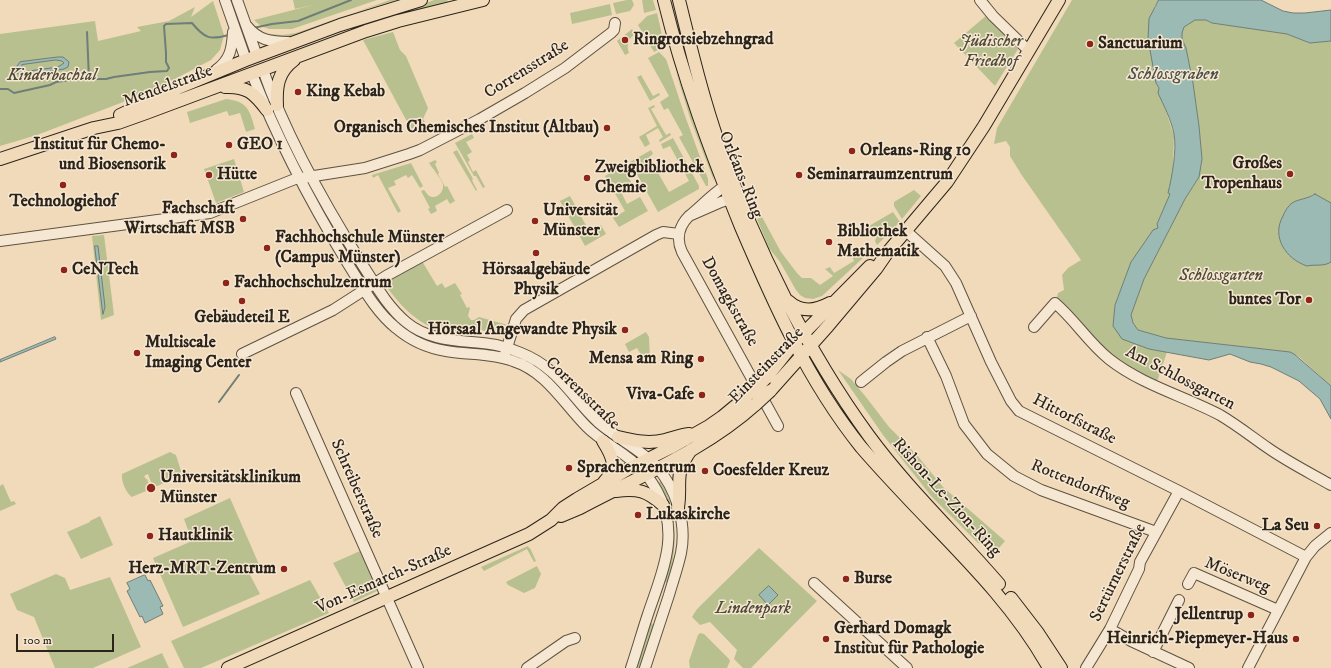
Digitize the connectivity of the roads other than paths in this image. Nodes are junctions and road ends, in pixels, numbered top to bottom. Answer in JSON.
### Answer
{"nodes":[{"id":1,"x":224,"y":0,"type":"edge"},
{"id":2,"x":237,"y":0,"type":"edge"},
{"id":3,"x":421,"y":0,"type":"edge"},
{"id":4,"x":483,"y":0,"type":"edge"},
{"id":5,"x":664,"y":0,"type":"edge"},
{"id":6,"x":678,"y":0,"type":"edge"},
{"id":7,"x":980,"y":0,"type":"edge"},
{"id":8,"x":1059,"y":0,"type":"edge"},
{"id":9,"x":615,"y":23,"type":"dead end"},
{"id":10,"x":248,"y":29,"type":"junction"},
{"id":11,"x":234,"y":33,"type":"junction"},
{"id":12,"x":293,"y":42,"type":"junction"},
{"id":13,"x":1029,"y":51,"type":"junction"},
{"id":14,"x":298,"y":57,"type":"junction"},
{"id":15,"x":252,"y":58,"type":"junction"},
{"id":16,"x":257,"y":72,"type":"junction"},
{"id":17,"x":211,"y":74,"type":"junction"},
{"id":18,"x":215,"y":88,"type":"junction"},
{"id":19,"x":272,"y":108,"type":"junction"},
{"id":20,"x":94,"y":128,"type":"junction"},
{"id":21,"x":0,"y":159,"type":"edge"},
{"id":22,"x":311,"y":176,"type":"junction"},
{"id":23,"x":299,"y":178,"type":"junction"},
{"id":24,"x":727,"y":191,"type":"junction"},
{"id":25,"x":507,"y":210,"type":"dead end"},
{"id":26,"x":690,"y":216,"type":"junction"},
{"id":27,"x":906,"y":231,"type":"junction"},
{"id":28,"x":679,"y":234,"type":"junction"},
{"id":29,"x":0,"y":241,"type":"edge"},
{"id":30,"x":887,"y":253,"type":"junction"},
{"id":31,"x":374,"y":284,"type":"junction"},
{"id":32,"x":364,"y":290,"type":"junction"},
{"id":33,"x":840,"y":296,"type":"junction"},
{"id":34,"x":787,"y":300,"type":"junction"},
{"id":35,"x":971,"y":316,"type":"junction"},
{"id":36,"x":1034,"y":327,"type":"dead end"},
{"id":37,"x":805,"y":333,"type":"junction"},
{"id":38,"x":927,"y":337,"type":"junction"},
{"id":39,"x":794,"y":343,"type":"junction"},
{"id":40,"x":812,"y":346,"type":"junction"},
{"id":41,"x":507,"y":348,"type":"junction"},
{"id":42,"x":242,"y":354,"type":"dead end"},
{"id":43,"x":802,"y":357,"type":"junction"},
{"id":44,"x":504,"y":358,"type":"junction"},
{"id":45,"x":861,"y":382,"type":"dead end"},
{"id":46,"x":296,"y":393,"type":"dead end"},
{"id":47,"x":754,"y":398,"type":"junction"},
{"id":48,"x":778,"y":426,"type":"dead end"},
{"id":49,"x":699,"y":432,"type":"junction"},
{"id":50,"x":618,"y":437,"type":"junction"},
{"id":51,"x":603,"y":441,"type":"junction"},
{"id":52,"x":691,"y":450,"type":"junction"},
{"id":53,"x":649,"y":459,"type":"junction"},
{"id":54,"x":637,"y":465,"type":"junction"},
{"id":55,"x":657,"y":468,"type":"junction"},
{"id":56,"x":646,"y":474,"type":"junction"},
{"id":57,"x":1331,"y":485,"type":"edge"},
{"id":58,"x":606,"y":488,"type":"junction"},
{"id":59,"x":1179,"y":490,"type":"junction"},
{"id":60,"x":663,"y":505,"type":"junction"},
{"id":61,"x":678,"y":508,"type":"junction"},
{"id":62,"x":1156,"y":532,"type":"junction"},
{"id":63,"x":1331,"y":533,"type":"edge"},
{"id":64,"x":1306,"y":557,"type":"junction"},
{"id":65,"x":814,"y":583,"type":"dead end"},
{"id":66,"x":1188,"y":584,"type":"dead end"},
{"id":67,"x":655,"y":597,"type":"junction"},
{"id":68,"x":387,"y":598,"type":"junction"},
{"id":69,"x":667,"y":600,"type":"junction"},
{"id":70,"x":1179,"y":600,"type":"dead end"},
{"id":71,"x":1278,"y":610,"type":"junction"},
{"id":72,"x":1110,"y":629,"type":"junction"},
{"id":73,"x":576,"y":638,"type":"dead end"},
{"id":74,"x":1153,"y":652,"type":"junction"},
{"id":75,"x":228,"y":668,"type":"edge"},
{"id":76,"x":418,"y":668,"type":"edge"},
{"id":77,"x":527,"y":668,"type":"edge"},
{"id":78,"x":631,"y":668,"type":"edge"},
{"id":79,"x":644,"y":668,"type":"edge"},
{"id":80,"x":907,"y":668,"type":"edge"},
{"id":81,"x":1049,"y":668,"type":"edge"},
{"id":82,"x":1061,"y":668,"type":"edge"},
{"id":83,"x":1086,"y":668,"type":"edge"},
{"id":84,"x":1189,"y":668,"type":"edge"},
{"id":85,"x":1248,"y":668,"type":"edge"}],
"edges":[{"from":1,"to":11,"type":"street","name":"Corrensstraße"},
{"from":2,"to":10,"type":"street","name":"Corrensstraße"},
{"from":3,"to":12,"type":"main road","name":"Mendelstraße"},
{"from":4,"to":14,"type":"main road","name":"Mendelstraße"},
{"from":5,"to":24,"type":"main road","name":"Orléans-Ring"},
{"from":6,"to":24,"type":"main road","name":"Orléans-Ring"},
{"from":7,"to":13,"type":"street"},
{"from":8,"to":13,"type":"main road","name":"Einsteinstraße"},
{"from":9,"to":22,"type":"street","name":"Corrensstraße"},
{"from":10,"to":12,"type":"street"},
{"from":10,"to":15,"type":"street","name":"Corrensstraße"},
{"from":11,"to":15,"type":"street","name":"Corrensstraße"},
{"from":11,"to":17,"type":"street","name":"Mendelstraße"},
{"from":12,"to":15,"type":"main road","name":"Mendelstraße"},
{"from":13,"to":27,"type":"main road","name":"Einsteinstraße"},
{"from":14,"to":16,"type":"main road","name":"Mendelstraße"},
{"from":14,"to":19,"type":"main road"},
{"from":15,"to":16,"type":"main road","name":"Corrensstraße"},
{"from":15,"to":17,"type":"main road","name":"Mendelstraße"},
{"from":16,"to":18,"type":"main road","name":"Mendelstraße"},
{"from":16,"to":19,"type":"street","name":"Corrensstraße"},
{"from":17,"to":20,"type":"main road","name":"Mendelstraße"},
{"from":18,"to":19,"type":"main road"},
{"from":18,"to":20,"type":"main road","name":"Mendelstraße"},
{"from":19,"to":22,"type":"street","name":"Corrensstraße"},
{"from":19,"to":23,"type":"street","name":"Corrensstraße"},
{"from":20,"to":21,"type":"main road","name":"Mendelstraße"},
{"from":22,"to":23,"type":"street","name":"Corrensstraße"},
{"from":22,"to":31,"type":"street","name":"Corrensstraße"},
{"from":23,"to":29,"type":"street"},
{"from":23,"to":32,"type":"street","name":"Corrensstraße"},
{"from":24,"to":26,"type":"street"},
{"from":24,"to":26,"type":"street"},
{"from":24,"to":34,"type":"main road","name":"Orléans-Ring"},
{"from":24,"to":39,"type":"main road","name":"Orléans-Ring"},
{"from":25,"to":31,"type":"street"},
{"from":26,"to":28,"type":"street"},
{"from":27,"to":30,"type":"main road","name":"Einsteinstraße"},
{"from":27,"to":35,"type":"street","name":"Hittorfstraße"},
{"from":28,"to":41,"type":"street"},
{"from":28,"to":48,"type":"street","name":"Domagkstraße"},
{"from":30,"to":33,"type":"main road","name":"Einsteinstraße"},
{"from":30,"to":40,"type":"main road","name":"Einsteinstraße"},
{"from":31,"to":32,"type":"street"},
{"from":31,"to":41,"type":"street","name":"Corrensstraße"},
{"from":32,"to":42,"type":"street"},
{"from":32,"to":44,"type":"street","name":"Corrensstraße"},
{"from":33,"to":34,"type":"main road"},
{"from":33,"to":37,"type":"main road","name":"Einsteinstraße"},
{"from":34,"to":37,"type":"main road","name":"Orléans-Ring"},
{"from":35,"to":38,"type":"street"},
{"from":35,"to":59,"type":"street","name":"Hittorfstraße"},
{"from":36,"to":57,"type":"street","name":"Am Schlossgarten"},
{"from":37,"to":39,"type":"main road","name":"Einsteinstraße"},
{"from":37,"to":40,"type":"main road","name":"Orléans-Ring"},
{"from":38,"to":45,"type":"street"},
{"from":38,"to":62,"type":"street","name":"Rottendorffweg"},
{"from":39,"to":43,"type":"main road","name":"Orléans-Ring"},
{"from":39,"to":47,"type":"main road","name":"Einsteinstraße","bridge":true},
{"from":40,"to":43,"type":"main road","name":"Einsteinstraße"},
{"from":40,"to":82,"type":"main road","name":"Rishon-Le-Zion-Ring"},
{"from":41,"to":44,"type":"street"},
{"from":41,"to":50,"type":"street","name":"Corrensstraße"},
{"from":43,"to":47,"type":"main road","name":"Einsteinstraße","bridge":true},
{"from":43,"to":81,"type":"main road","name":"Rishon-Le-Zion-Ring"},
{"from":44,"to":51,"type":"street","name":"Corrensstraße"},
{"from":46,"to":68,"type":"street","name":"Schreiberstraße"},
{"from":47,"to":49,"type":"main road","name":"Einsteinstraße"},
{"from":47,"to":52,"type":"main road","name":"Einsteinstraße"},
{"from":49,"to":50,"type":"main road"},
{"from":49,"to":53,"type":"main road","name":"Einsteinstraße"},
{"from":50,"to":53,"type":"street","name":"Corrensstraße"},
{"from":51,"to":54,"type":"street","name":"Corrensstraße"},
{"from":51,"to":58,"type":"main road"},
{"from":52,"to":55,"type":"main road","name":"Einsteinstraße"},
{"from":52,"to":61,"type":"main road"},
{"from":53,"to":54,"type":"main road","name":"Von-Esmarch-Straße"},
{"from":53,"to":55,"type":"street","name":"Corrensstraße"},
{"from":54,"to":56,"type":"street","name":"Corrensstraße"},
{"from":54,"to":58,"type":"main road","name":"Von-Esmarch-Straße"},
{"from":55,"to":56,"type":"main road","name":"Einsteinstraße"},
{"from":55,"to":61,"type":"street","name":"Corrensstraße"},
{"from":56,"to":58,"type":"main road","name":"Von-Esmarch-Straße"},
{"from":56,"to":60,"type":"street","name":"Corrensstraße"},
{"from":58,"to":60,"type":"main road"},
{"from":58,"to":68,"type":"main road","name":"Von-Esmarch-Straße"},
{"from":59,"to":62,"type":"street","name":"Sertürnerstraße"},
{"from":59,"to":64,"type":"street","name":"Hittorfstraße"},
{"from":60,"to":67,"type":"street","name":"Corrensstraße"},
{"from":61,"to":69,"type":"street","name":"Corrensstraße"},
{"from":62,"to":72,"type":"street","name":"Sertürnerstraße"},
{"from":63,"to":64,"type":"street"},
{"from":64,"to":71,"type":"street"},
{"from":65,"to":80,"type":"street"},
{"from":66,"to":71,"type":"street","name":"Möserweg"},
{"from":67,"to":69,"type":"street"},
{"from":67,"to":78,"type":"street","name":"Corrensstraße"},
{"from":68,"to":75,"type":"main road","name":"Von-Esmarch-Straße"},
{"from":68,"to":76,"type":"street","name":"Schreiberstraße"},
{"from":69,"to":79,"type":"street","name":"Corrensstraße"},
{"from":70,"to":74,"type":"street"},
{"from":71,"to":85,"type":"street"},
{"from":72,"to":74,"type":"street"},
{"from":72,"to":83,"type":"street","name":"Sertürnerstraße"},
{"from":73,"to":77,"type":"street"},
{"from":74,"to":84,"type":"street"}]}
